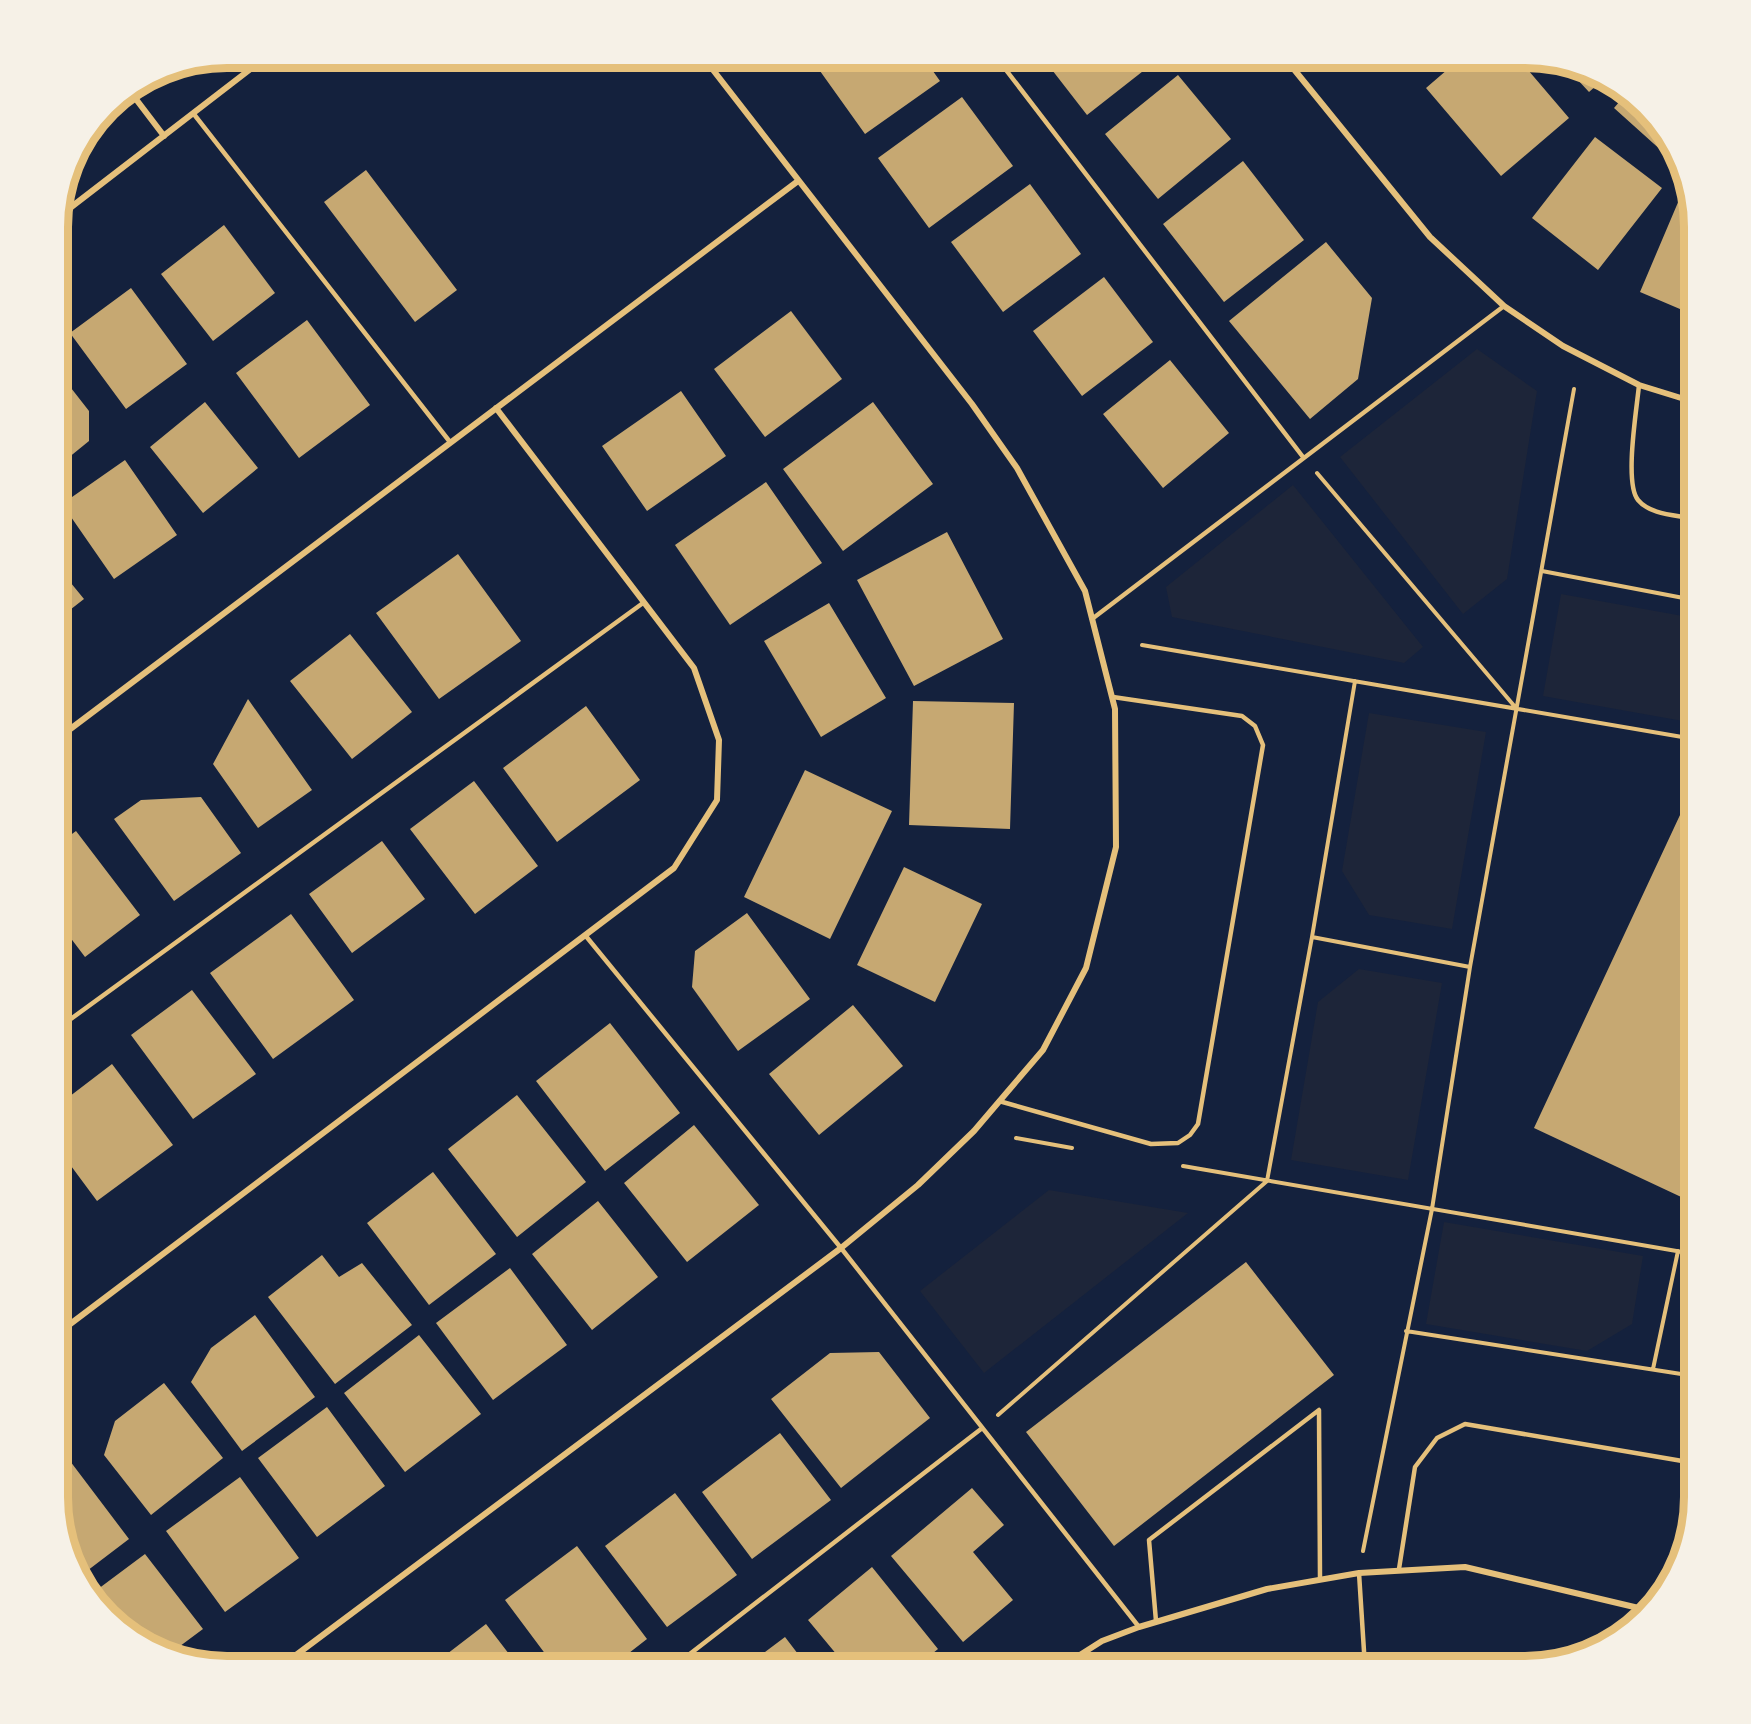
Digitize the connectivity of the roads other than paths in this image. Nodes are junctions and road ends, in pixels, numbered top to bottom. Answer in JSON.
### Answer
{"nodes":[{"id":1,"x":252,"y":68,"type":"edge"},
{"id":2,"x":711,"y":68,"type":"edge"},
{"id":3,"x":1004,"y":68,"type":"edge"},
{"id":4,"x":1293,"y":68,"type":"edge"},
{"id":5,"x":134,"y":97,"type":"edge"},
{"id":6,"x":193,"y":113,"type":"junction"},
{"id":7,"x":164,"y":136,"type":"junction"},
{"id":8,"x":798,"y":181,"type":"junction"},
{"id":9,"x":69,"y":209,"type":"edge"},
{"id":10,"x":1504,"y":306,"type":"junction"},
{"id":11,"x":1639,"y":385,"type":"junction"},
{"id":12,"x":1684,"y":399,"type":"edge"},
{"id":13,"x":496,"y":408,"type":"junction"},
{"id":14,"x":450,"y":442,"type":"junction"},
{"id":15,"x":1303,"y":457,"type":"junction"},
{"id":16,"x":1684,"y":517,"type":"edge"},
{"id":17,"x":643,"y":603,"type":"junction"},
{"id":18,"x":1092,"y":619,"type":"junction"},
{"id":19,"x":1113,"y":698,"type":"junction"},
{"id":20,"x":68,"y":731,"type":"edge"},
{"id":21,"x":585,"y":935,"type":"junction"},
{"id":22,"x":67,"y":1021,"type":"edge"},
{"id":23,"x":999,"y":1101,"type":"junction"},
{"id":24,"x":841,"y":1248,"type":"junction"},
{"id":25,"x":67,"y":1326,"type":"edge"},
{"id":26,"x":981,"y":1429,"type":"junction"},
{"id":27,"x":1684,"y":1461,"type":"edge"},
{"id":28,"x":1399,"y":1569,"type":"junction"},
{"id":29,"x":1359,"y":1573,"type":"junction"},
{"id":30,"x":1320,"y":1579,"type":"junction"},
{"id":31,"x":1639,"y":1608,"type":"edge"},
{"id":32,"x":1156,"y":1621,"type":"junction"},
{"id":33,"x":1139,"y":1627,"type":"junction"},
{"id":34,"x":295,"y":1656,"type":"edge"},
{"id":35,"x":687,"y":1656,"type":"edge"},
{"id":36,"x":1078,"y":1656,"type":"edge"},
{"id":37,"x":1364,"y":1656,"type":"edge"}],
"edges":[{"from":1,"to":6,"type":"street"},
{"from":2,"to":8,"type":"street"},
{"from":3,"to":15,"type":"lane"},
{"from":4,"to":10,"type":"street"},
{"from":5,"to":7,"type":"street"},
{"from":6,"to":7,"type":"street"},
{"from":6,"to":14,"type":"lane"},
{"from":7,"to":9,"type":"street"},
{"from":8,"to":13,"type":"street"},
{"from":8,"to":18,"type":"street"},
{"from":10,"to":11,"type":"street"},
{"from":10,"to":15,"type":"lane"},
{"from":11,"to":12,"type":"street"},
{"from":11,"to":16,"type":"lane"},
{"from":13,"to":14,"type":"street"},
{"from":13,"to":17,"type":"street"},
{"from":14,"to":20,"type":"street"},
{"from":15,"to":18,"type":"lane"},
{"from":17,"to":21,"type":"street"},
{"from":17,"to":22,"type":"lane"},
{"from":18,"to":19,"type":"street"},
{"from":19,"to":23,"type":"street"},
{"from":19,"to":23,"type":"lane"},
{"from":21,"to":24,"type":"lane"},
{"from":21,"to":25,"type":"street"},
{"from":23,"to":24,"type":"street"},
{"from":24,"to":26,"type":"lane"},
{"from":24,"to":34,"type":"street"},
{"from":26,"to":33,"type":"lane"},
{"from":26,"to":35,"type":"lane"},
{"from":27,"to":28,"type":"lane"},
{"from":28,"to":29,"type":"street"},
{"from":28,"to":31,"type":"street"},
{"from":29,"to":30,"type":"street"},
{"from":29,"to":37,"type":"lane"},
{"from":30,"to":32,"type":"street"},
{"from":30,"to":32,"type":"lane"},
{"from":32,"to":33,"type":"street"},
{"from":33,"to":36,"type":"street"}]}
